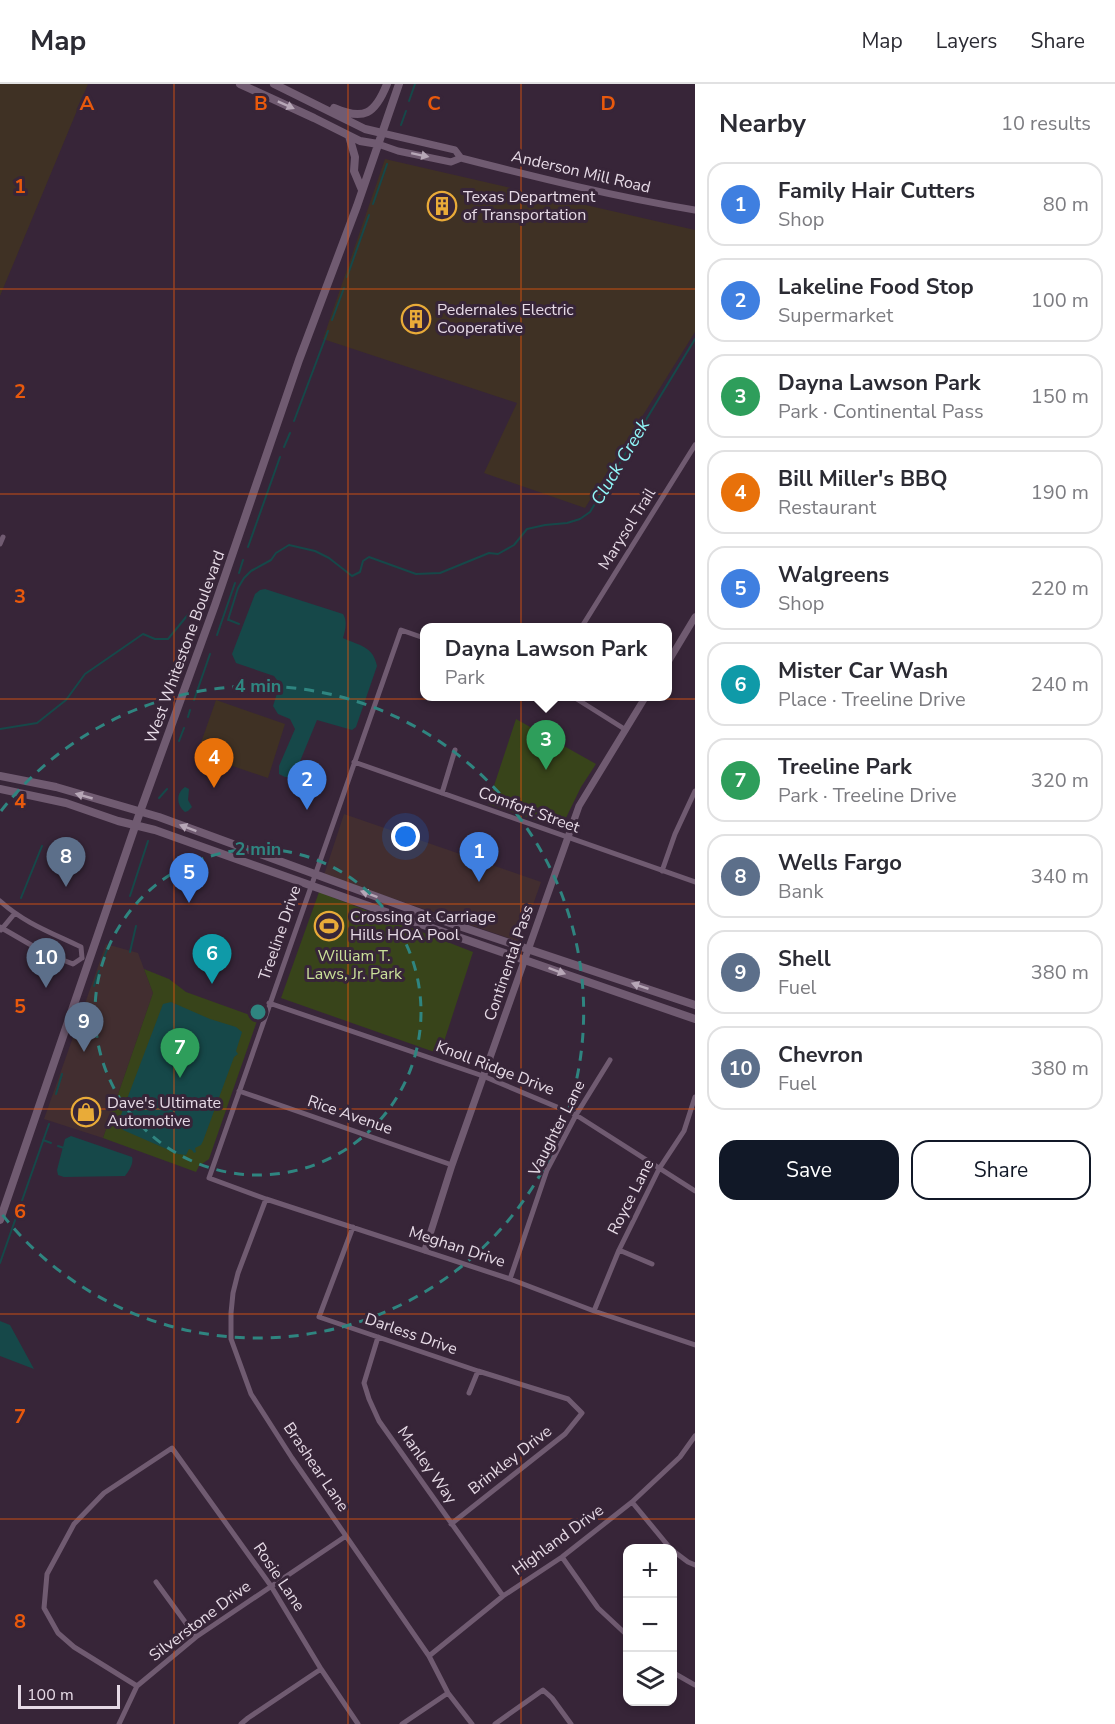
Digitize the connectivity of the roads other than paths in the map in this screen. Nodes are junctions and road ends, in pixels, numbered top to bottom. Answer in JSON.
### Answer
{"nodes":[{"id":1,"x":240,"y":84,"type":"edge"},
{"id":2,"x":274,"y":84,"type":"edge"},
{"id":3,"x":387,"y":84,"type":"edge"},
{"id":4,"x":399,"y":84,"type":"edge"},
{"id":5,"x":321,"y":107,"type":"junction"},
{"id":6,"x":382,"y":133,"type":"junction"},
{"id":7,"x":349,"y":136,"type":"junction"},
{"id":8,"x":378,"y":144,"type":"junction"},
{"id":9,"x":461,"y":158,"type":"junction"},
{"id":10,"x":362,"y":190,"type":"junction"},
{"id":11,"x":695,"y":210,"type":"edge"},
{"id":12,"x":695,"y":445,"type":"edge"},
{"id":13,"x":695,"y":617,"type":"edge"},
{"id":14,"x":584,"y":623,"type":"edge"},
{"id":15,"x":420,"y":637,"type":"edge"},
{"id":16,"x":672,"y":655,"type":"edge"},
{"id":17,"x":580,"y":701,"type":"edge"},
{"id":18,"x":643,"y":701,"type":"edge"},
{"id":19,"x":626,"y":730,"type":"junction"},
{"id":20,"x":455,"y":750,"type":"dead end"},
{"id":21,"x":354,"y":762,"type":"junction"},
{"id":22,"x":0,"y":776,"type":"edge"},
{"id":23,"x":0,"y":789,"type":"edge"},
{"id":24,"x":695,"y":791,"type":"edge"},
{"id":25,"x":442,"y":793,"type":"junction"},
{"id":26,"x":140,"y":812,"type":"junction"},
{"id":27,"x":136,"y":825,"type":"junction"},
{"id":28,"x":567,"y":837,"type":"junction"},
{"id":29,"x":662,"y":871,"type":"junction"},
{"id":30,"x":315,"y":875,"type":"junction"},
{"id":31,"x":695,"y":882,"type":"edge"},
{"id":32,"x":311,"y":885,"type":"junction"},
{"id":33,"x":0,"y":901,"type":"edge"},
{"id":34,"x":15,"y":913,"type":"junction"},
{"id":35,"x":1,"y":929,"type":"edge"},
{"id":36,"x":528,"y":948,"type":"junction"},
{"id":37,"x":524,"y":959,"type":"junction"},
{"id":38,"x":85,"y":960,"type":"junction"},
{"id":39,"x":269,"y":1003,"type":"junction"},
{"id":40,"x":695,"y":1005,"type":"edge"},
{"id":41,"x":695,"y":1019,"type":"edge"},
{"id":42,"x":610,"y":1059,"type":"dead end"},
{"id":43,"x":483,"y":1076,"type":"junction"},
{"id":44,"x":239,"y":1091,"type":"junction"},
{"id":45,"x":695,"y":1096,"type":"edge"},
{"id":46,"x":576,"y":1115,"type":"junction"},
{"id":47,"x":452,"y":1165,"type":"junction"},
{"id":48,"x":659,"y":1169,"type":"junction"},
{"id":49,"x":209,"y":1178,"type":"joint"},
{"id":50,"x":695,"y":1191,"type":"edge"},
{"id":51,"x":266,"y":1199,"type":"junction"},
{"id":52,"x":0,"y":1220,"type":"edge"},
{"id":53,"x":353,"y":1227,"type":"junction"},
{"id":54,"x":425,"y":1250,"type":"junction"},
{"id":55,"x":619,"y":1250,"type":"junction"},
{"id":56,"x":652,"y":1264,"type":"dead end"},
{"id":57,"x":510,"y":1279,"type":"junction"},
{"id":58,"x":594,"y":1311,"type":"junction"},
{"id":59,"x":378,"y":1337,"type":"junction"},
{"id":60,"x":695,"y":1345,"type":"edge"},
{"id":61,"x":478,"y":1371,"type":"junction"},
{"id":62,"x":469,"y":1393,"type":"dead end"},
{"id":63,"x":582,"y":1413,"type":"joint"},
{"id":64,"x":694,"y":1439,"type":"edge"},
{"id":65,"x":632,"y":1502,"type":"junction"},
{"id":66,"x":451,"y":1524,"type":"junction"},
{"id":67,"x":346,"y":1536,"type":"junction"},
{"id":68,"x":667,"y":1544,"type":"edge"},
{"id":69,"x":677,"y":1554,"type":"edge"},
{"id":70,"x":562,"y":1557,"type":"junction"},
{"id":71,"x":695,"y":1565,"type":"edge"},
{"id":72,"x":156,"y":1582,"type":"dead end"},
{"id":73,"x":271,"y":1586,"type":"junction"},
{"id":74,"x":503,"y":1596,"type":"junction"},
{"id":75,"x":623,"y":1632,"type":"edge"},
{"id":76,"x":196,"y":1637,"type":"junction"},
{"id":77,"x":429,"y":1656,"type":"junction"},
{"id":78,"x":321,"y":1669,"type":"junction"},
{"id":79,"x":677,"y":1675,"type":"edge"},
{"id":80,"x":695,"y":1685,"type":"edge"},
{"id":81,"x":137,"y":1686,"type":"junction"},
{"id":82,"x":448,"y":1693,"type":"junction"},
{"id":83,"x":118,"y":1724,"type":"edge"},
{"id":84,"x":242,"y":1724,"type":"edge"},
{"id":85,"x":358,"y":1724,"type":"edge"},
{"id":86,"x":402,"y":1724,"type":"edge"},
{"id":87,"x":472,"y":1724,"type":"edge"},
{"id":88,"x":495,"y":1724,"type":"edge"},
{"id":89,"x":571,"y":1724,"type":"edge"}],
"edges":[{"from":1,"to":7,"type":"main road","name":"Anderson Mill Road","one_way":true},
{"from":2,"to":5,"type":"main road","name":"Anderson Mill Road"},
{"from":3,"to":5,"type":"main road"},
{"from":4,"to":6,"type":"main road","name":"West Whitestone Boulevard"},
{"from":5,"to":6,"type":"main road","name":"Anderson Mill Road"},
{"from":6,"to":8,"type":"main road","name":"West Whitestone Boulevard"},
{"from":6,"to":9,"type":"street","name":"Anderson Mill Road"},
{"from":7,"to":8,"type":"main road","name":"Anderson Mill Road"},
{"from":7,"to":10,"type":"main road"},
{"from":8,"to":9,"type":"street","name":"Anderson Mill Road","one_way":true},
{"from":8,"to":10,"type":"main road","name":"West Whitestone Boulevard"},
{"from":9,"to":11,"type":"street","name":"Anderson Mill Road"},
{"from":10,"to":26,"type":"main road","name":"West Whitestone Boulevard"},
{"from":12,"to":14,"type":"street","name":"Marysol Trail"},
{"from":13,"to":16,"type":"street"},
{"from":15,"to":21,"type":"street","name":"Treeline Drive"},
{"from":17,"to":19,"type":"street"},
{"from":18,"to":19,"type":"street","name":"Continental Pass"},
{"from":19,"to":28,"type":"street","name":"Continental Pass"},
{"from":20,"to":25,"type":"street"},
{"from":21,"to":25,"type":"street","name":"Comfort Street"},
{"from":21,"to":30,"type":"street","name":"Treeline Drive"},
{"from":26,"to":22,"type":"main road","one_way":true},
{"from":23,"to":27,"type":"main road"},
{"from":24,"to":29,"type":"street"},
{"from":25,"to":28,"type":"street","name":"Comfort Street"},
{"from":26,"to":27,"type":"main road","name":"West Whitestone Boulevard"},
{"from":30,"to":26,"type":"main road","one_way":true},
{"from":27,"to":32,"type":"main road"},
{"from":27,"to":38,"type":"main road","name":"West Whitestone Boulevard"},
{"from":28,"to":29,"type":"street","name":"Comfort Street"},
{"from":28,"to":36,"type":"street","name":"Continental Pass"},
{"from":29,"to":31,"type":"street","name":"Comfort Street"},
{"from":30,"to":32,"type":"street","name":"Treeline Drive"},
{"from":36,"to":30,"type":"main road","one_way":true},
{"from":32,"to":37,"type":"main road"},
{"from":32,"to":39,"type":"street","name":"Treeline Drive"},
{"from":33,"to":34,"type":"street"},
{"from":34,"to":35,"type":"street"},
{"from":34,"to":38,"type":"street"},
{"from":35,"to":38,"type":"street"},
{"from":36,"to":37,"type":"street","name":"Continental Pass"},
{"from":40,"to":36,"type":"main road","one_way":true},
{"from":37,"to":41,"type":"main road","one_way":true},
{"from":37,"to":43,"type":"street","name":"Continental Pass"},
{"from":38,"to":52,"type":"main road","name":"West Whitestone Boulevard"},
{"from":39,"to":43,"type":"street","name":"Knoll Ridge Drive"},
{"from":39,"to":44,"type":"street","name":"Treeline Drive"},
{"from":42,"to":46,"type":"street","name":"Vaughter Lane"},
{"from":43,"to":46,"type":"street","name":"Knoll Ridge Drive"},
{"from":43,"to":47,"type":"street","name":"Continental Pass"},
{"from":44,"to":47,"type":"street","name":"Rice Avenue"},
{"from":44,"to":49,"type":"street","name":"Treeline Drive"},
{"from":45,"to":48,"type":"street","name":"Royce Lane"},
{"from":46,"to":48,"type":"street","name":"Knoll Ridge Drive"},
{"from":46,"to":57,"type":"street","name":"Vaughter Lane"},
{"from":47,"to":54,"type":"street","name":"Continental Pass"},
{"from":48,"to":50,"type":"street","name":"Knoll Ridge Drive"},
{"from":48,"to":55,"type":"street","name":"Royce Lane"},
{"from":49,"to":51,"type":"street","name":"Meghan Drive"},
{"from":51,"to":53,"type":"street","name":"Meghan Drive"},
{"from":51,"to":67,"type":"street","name":"Brashear Lane"},
{"from":53,"to":54,"type":"street","name":"Meghan Drive"},
{"from":53,"to":59,"type":"street","name":"Darless Drive"},
{"from":54,"to":57,"type":"street","name":"Meghan Drive"},
{"from":55,"to":56,"type":"street"},
{"from":55,"to":58,"type":"street","name":"Royce Lane"},
{"from":57,"to":58,"type":"street","name":"Meghan Drive"},
{"from":58,"to":60,"type":"street","name":"Meghan Drive"},
{"from":59,"to":61,"type":"street","name":"Darless Drive"},
{"from":59,"to":66,"type":"street","name":"Manley Way"},
{"from":61,"to":62,"type":"street"},
{"from":61,"to":63,"type":"street","name":"Darless Drive"},
{"from":63,"to":66,"type":"street","name":"Brinkley Drive"},
{"from":64,"to":65,"type":"street","name":"Highland Drive"},
{"from":65,"to":68,"type":"street"},
{"from":65,"to":70,"type":"street","name":"Highland Drive"},
{"from":66,"to":74,"type":"street","name":"Manley Way"},
{"from":67,"to":73,"type":"street","name":"Silverstone Drive"},
{"from":67,"to":77,"type":"street","name":"Brashear Lane"},
{"from":69,"to":71,"type":"street"},
{"from":70,"to":74,"type":"street","name":"Highland Drive"},
{"from":70,"to":75,"type":"street"},
{"from":72,"to":76,"type":"street"},
{"from":73,"to":76,"type":"street","name":"Silverstone Drive"},
{"from":73,"to":78,"type":"street","name":"Rosie Lane"},
{"from":73,"to":81,"type":"street","name":"Rosie Lane"},
{"from":74,"to":77,"type":"street","name":"Highland Drive"},
{"from":76,"to":81,"type":"street","name":"Silverstone Drive"},
{"from":77,"to":82,"type":"street","name":"Brashear Lane"},
{"from":78,"to":84,"type":"street"},
{"from":78,"to":85,"type":"street","name":"Rosie Lane"},
{"from":79,"to":80,"type":"street"},
{"from":81,"to":83,"type":"street","name":"Silverstone Drive"},
{"from":82,"to":86,"type":"street"},
{"from":82,"to":87,"type":"street","name":"Brashear Lane"},
{"from":88,"to":89,"type":"street"}]}
